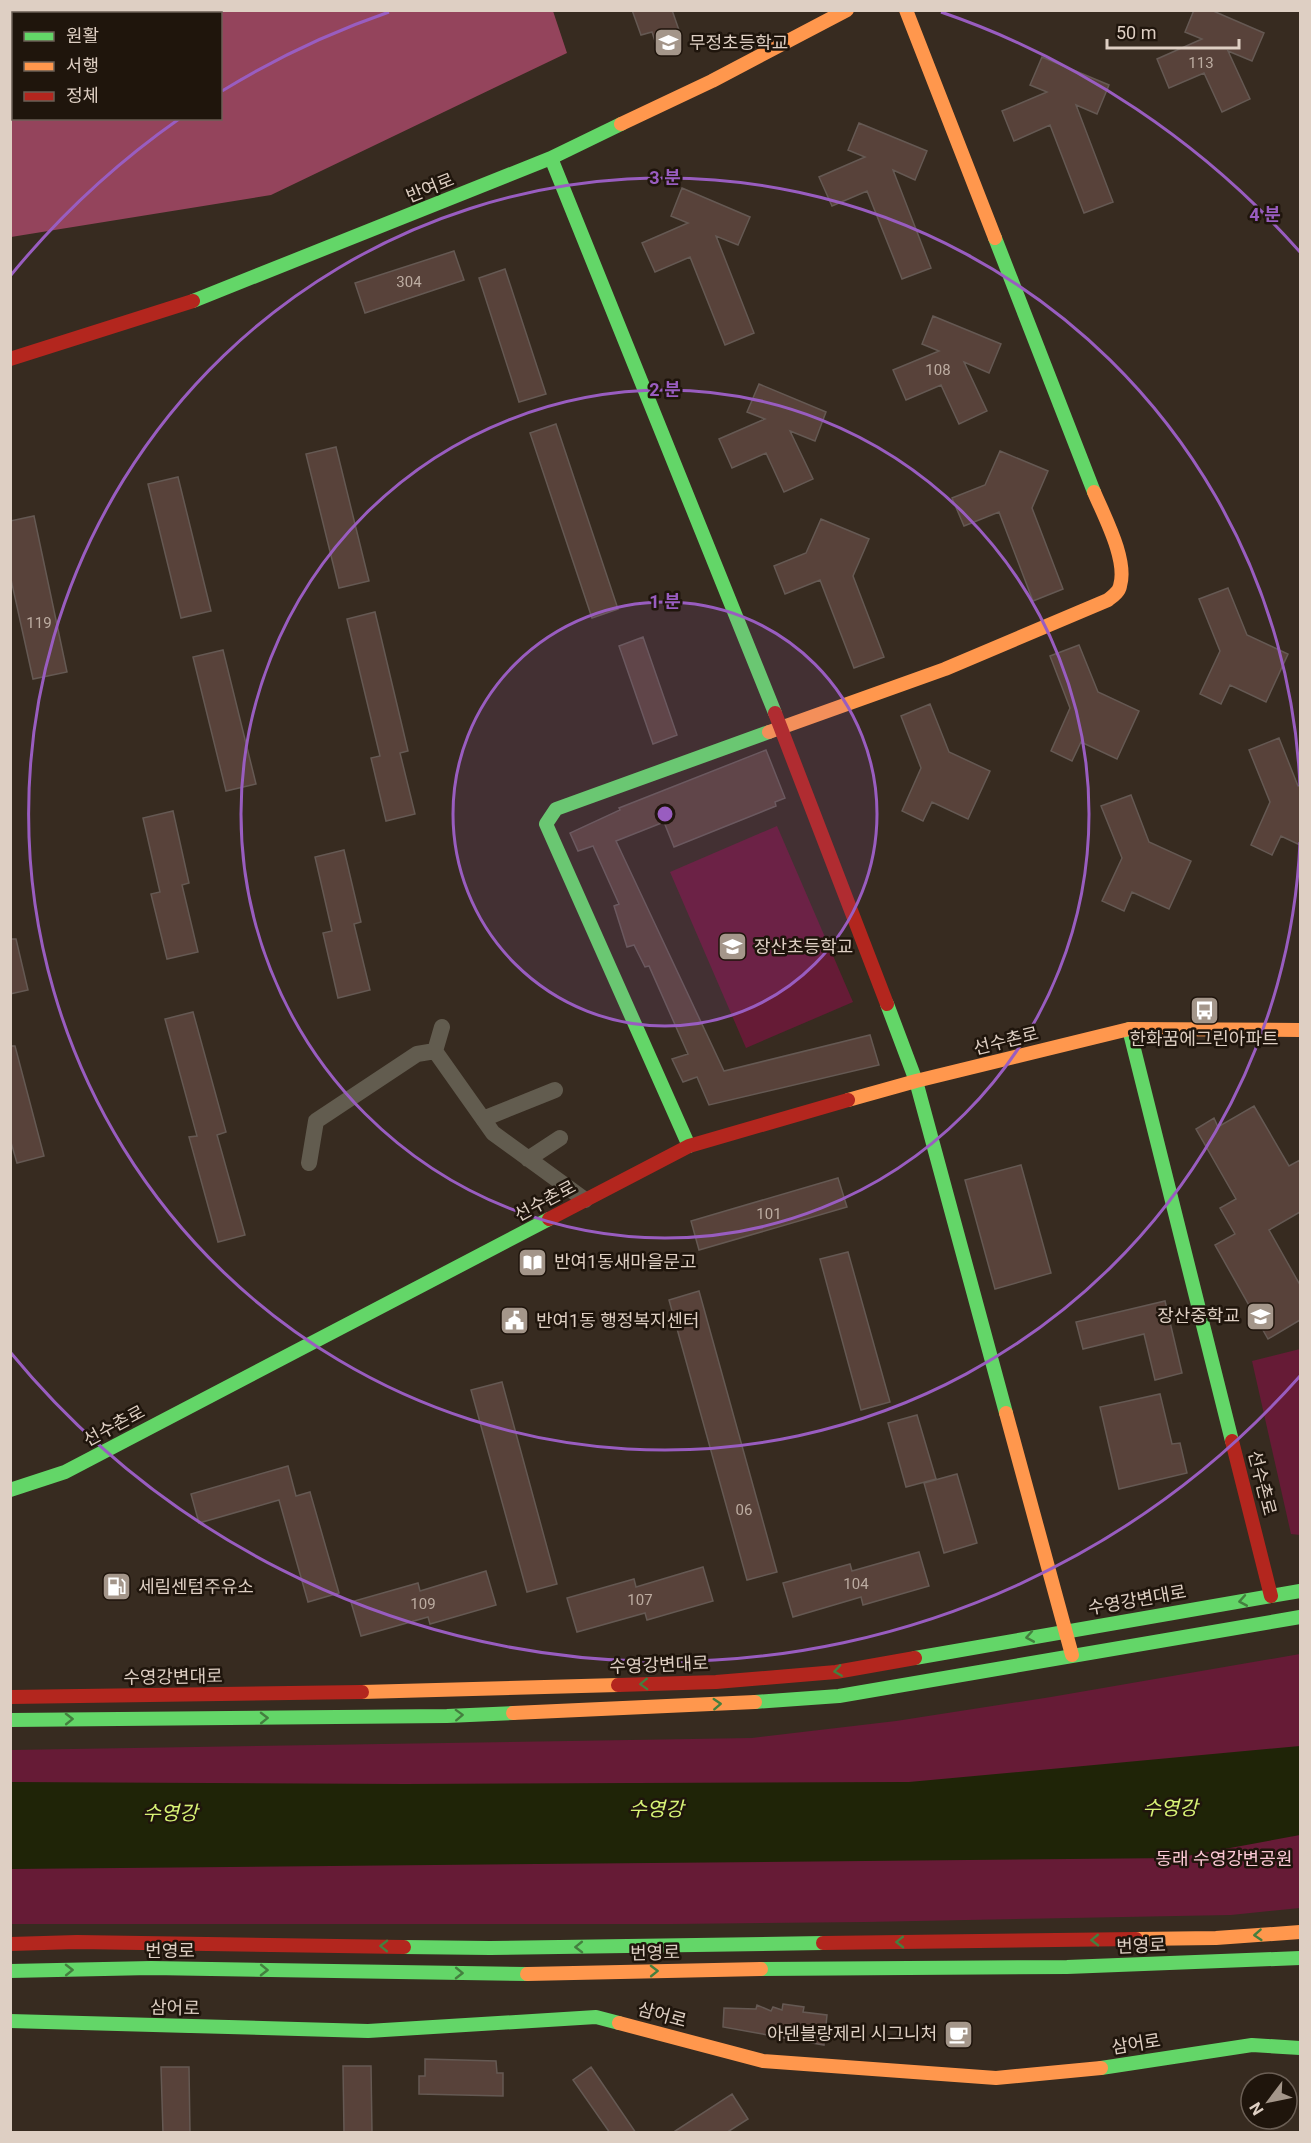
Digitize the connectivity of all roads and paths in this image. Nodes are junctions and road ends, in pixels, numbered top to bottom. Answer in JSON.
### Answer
{"nodes":[{"id":1,"x":847,"y":10,"type":"edge"},
{"id":2,"x":906,"y":10,"type":"edge"},
{"id":3,"x":550,"y":158,"type":"junction"},
{"id":4,"x":10,"y":359,"type":"edge"},
{"id":5,"x":781,"y":729,"type":"junction"},
{"id":6,"x":442,"y":1027,"type":"dead end"},
{"id":7,"x":1129,"y":1029,"type":"junction"},
{"id":8,"x":1300,"y":1030,"type":"edge"},
{"id":9,"x":435,"y":1051,"type":"junction"},
{"id":10,"x":916,"y":1081,"type":"junction"},
{"id":11,"x":555,"y":1090,"type":"dead end"},
{"id":12,"x":483,"y":1119,"type":"junction"},
{"id":13,"x":560,"y":1138,"type":"dead end"},
{"id":14,"x":688,"y":1146,"type":"junction"},
{"id":15,"x":528,"y":1160,"type":"junction"},
{"id":16,"x":309,"y":1163,"type":"dead end"},
{"id":17,"x":585,"y":1200,"type":"junction"},
{"id":18,"x":10,"y":1490,"type":"edge"},
{"id":19,"x":1300,"y":1591,"type":"edge"},
{"id":20,"x":1271,"y":1596,"type":"junction"},
{"id":21,"x":1300,"y":1617,"type":"edge"},
{"id":22,"x":1066,"y":1630,"type":"junction"},
{"id":23,"x":1072,"y":1655,"type":"junction"},
{"id":24,"x":10,"y":1697,"type":"edge"},
{"id":25,"x":10,"y":1720,"type":"edge"},
{"id":26,"x":1300,"y":1932,"type":"edge"},
{"id":27,"x":10,"y":1944,"type":"edge"},
{"id":28,"x":1300,"y":1958,"type":"edge"},
{"id":29,"x":10,"y":1971,"type":"edge"},
{"id":30,"x":10,"y":2021,"type":"edge"},
{"id":31,"x":1300,"y":2048,"type":"edge"}],
"edges":[{"from":1,"to":3,"type":"main road","name":"반여로"},
{"from":2,"to":5,"type":"main road"},
{"from":3,"to":4,"type":"main road","name":"반여로"},
{"from":3,"to":5,"type":"main road"},
{"from":5,"to":10,"type":"main road"},
{"from":5,"to":14,"type":"main road"},
{"from":6,"to":9,"type":"street"},
{"from":7,"to":8,"type":"main road","name":"선수촌로"},
{"from":7,"to":10,"type":"main road","name":"선수촌로"},
{"from":7,"to":20,"type":"main road","name":"선수촌로"},
{"from":9,"to":12,"type":"street"},
{"from":9,"to":16,"type":"street"},
{"from":10,"to":14,"type":"main road","name":"선수촌로"},
{"from":10,"to":22,"type":"main road"},
{"from":11,"to":12,"type":"street"},
{"from":12,"to":15,"type":"street"},
{"from":13,"to":15,"type":"street"},
{"from":14,"to":17,"type":"main road","name":"선수촌로"},
{"from":15,"to":17,"type":"street"},
{"from":17,"to":18,"type":"main road","name":"선수촌로"},
{"from":19,"to":20,"type":"main road","name":"수영강변대로"},
{"from":20,"to":22,"type":"main road","name":"수영강변대로","one_way":true},
{"from":21,"to":23,"type":"main road"},
{"from":22,"to":23,"type":"main road"},
{"from":22,"to":24,"type":"main road","name":"수영강변대로","one_way":true},
{"from":25,"to":23,"type":"main road","one_way":true},
{"from":26,"to":27,"type":"main road","name":"번영로","one_way":true},
{"from":29,"to":28,"type":"main road","name":"번영로","one_way":true},
{"from":30,"to":31,"type":"main road","name":"삼어로"}]}
